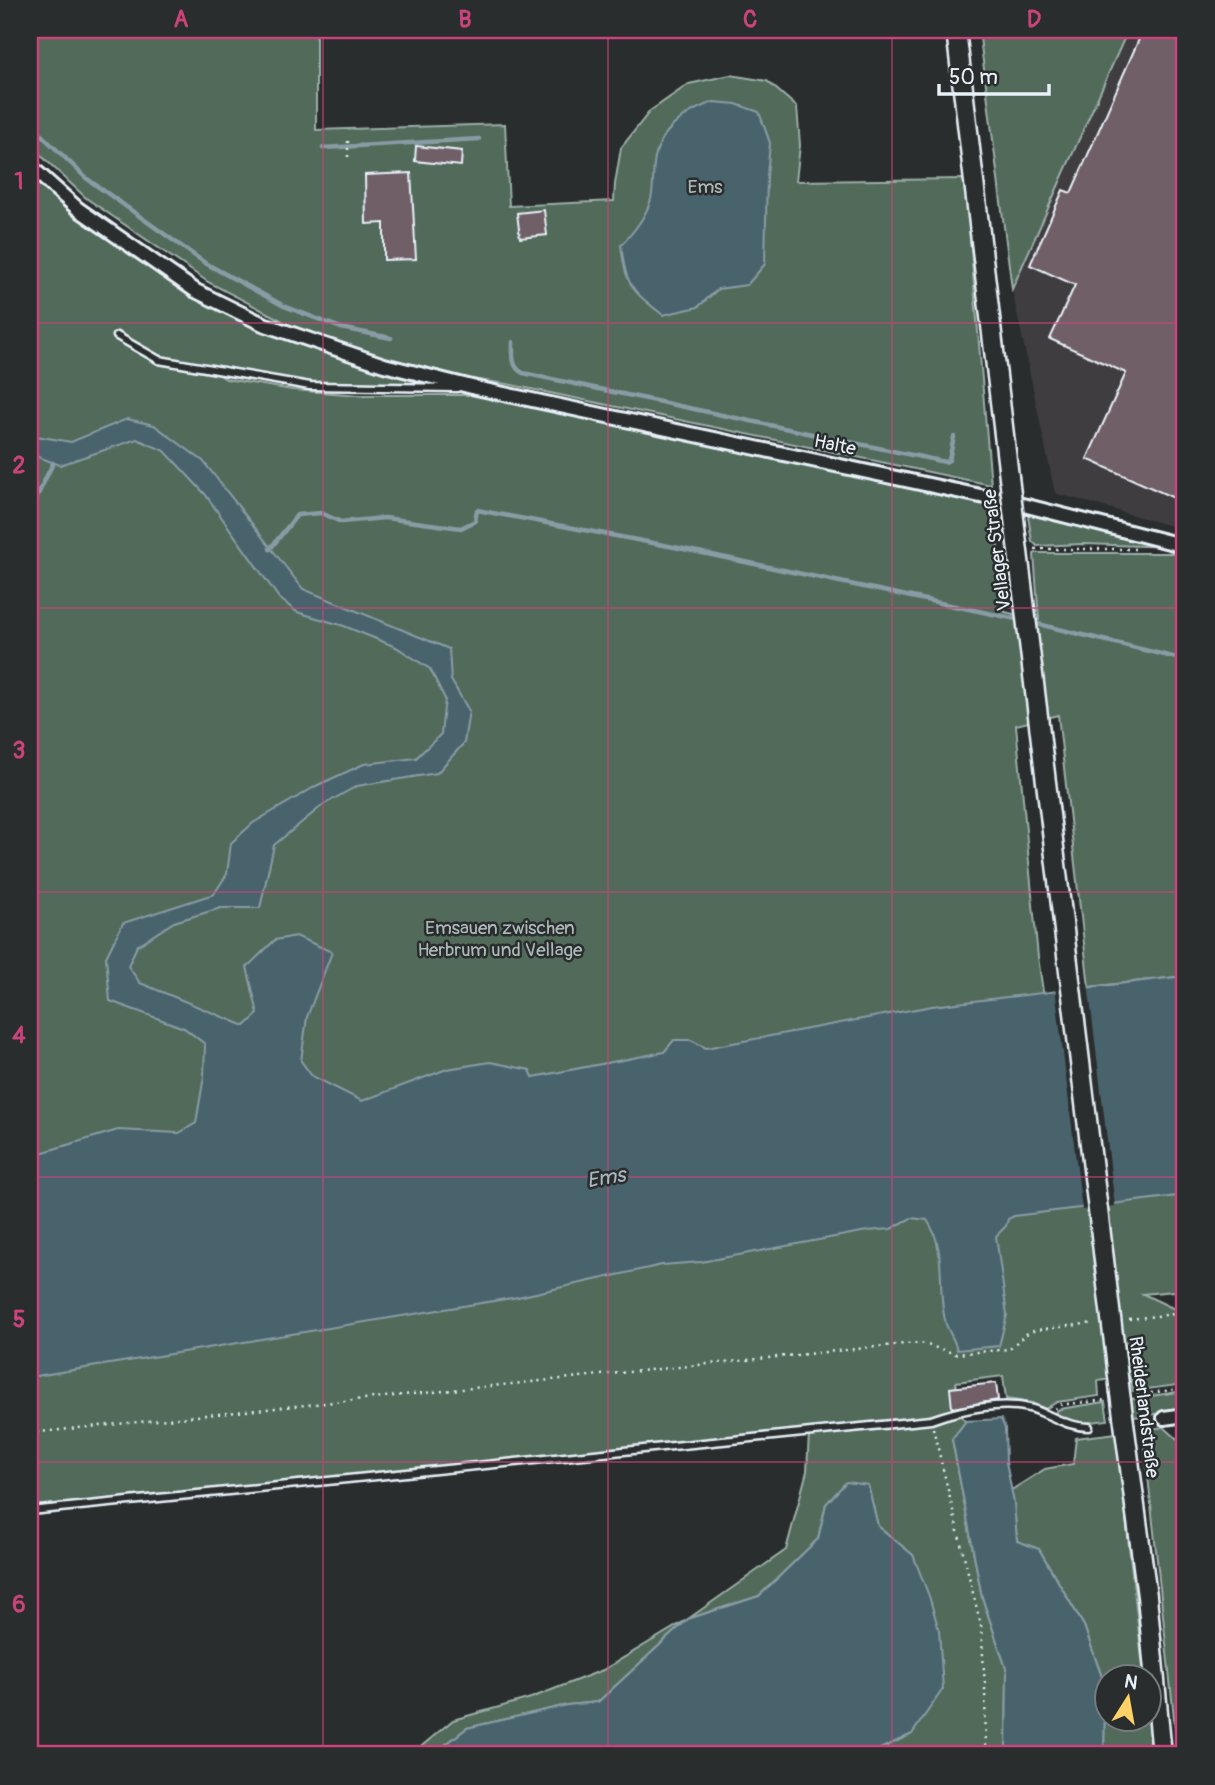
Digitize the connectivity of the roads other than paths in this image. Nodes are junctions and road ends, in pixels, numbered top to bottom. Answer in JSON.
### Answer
{"nodes":[{"id":1,"x":956,"y":30,"type":"edge"},
{"id":2,"x":30,"y":166,"type":"edge"},
{"id":3,"x":117,"y":336,"type":"dead end"},
{"id":4,"x":476,"y":388,"type":"junction"},
{"id":5,"x":1185,"y":546,"type":"edge"},
{"id":6,"x":1080,"y":1065,"type":"joint"},
{"id":7,"x":1185,"y":1415,"type":"edge"},
{"id":8,"x":1164,"y":1418,"type":"dead end"},
{"id":9,"x":1089,"y":1427,"type":"dead end"},
{"id":10,"x":30,"y":1511,"type":"edge"},
{"id":11,"x":1162,"y":1755,"type":"edge"}],
"edges":[{"from":1,"to":6,"type":"main road","name":"Vellager Straße","bridge":true},
{"from":2,"to":4,"type":"street","name":"Halte"},
{"from":3,"to":4,"type":"lane"},
{"from":4,"to":5,"type":"street","name":"Halte"},
{"from":6,"to":11,"type":"main road","name":"Rheiderlandstraße","bridge":true},
{"from":7,"to":8,"type":"street"},
{"from":9,"to":10,"type":"lane"}]}
